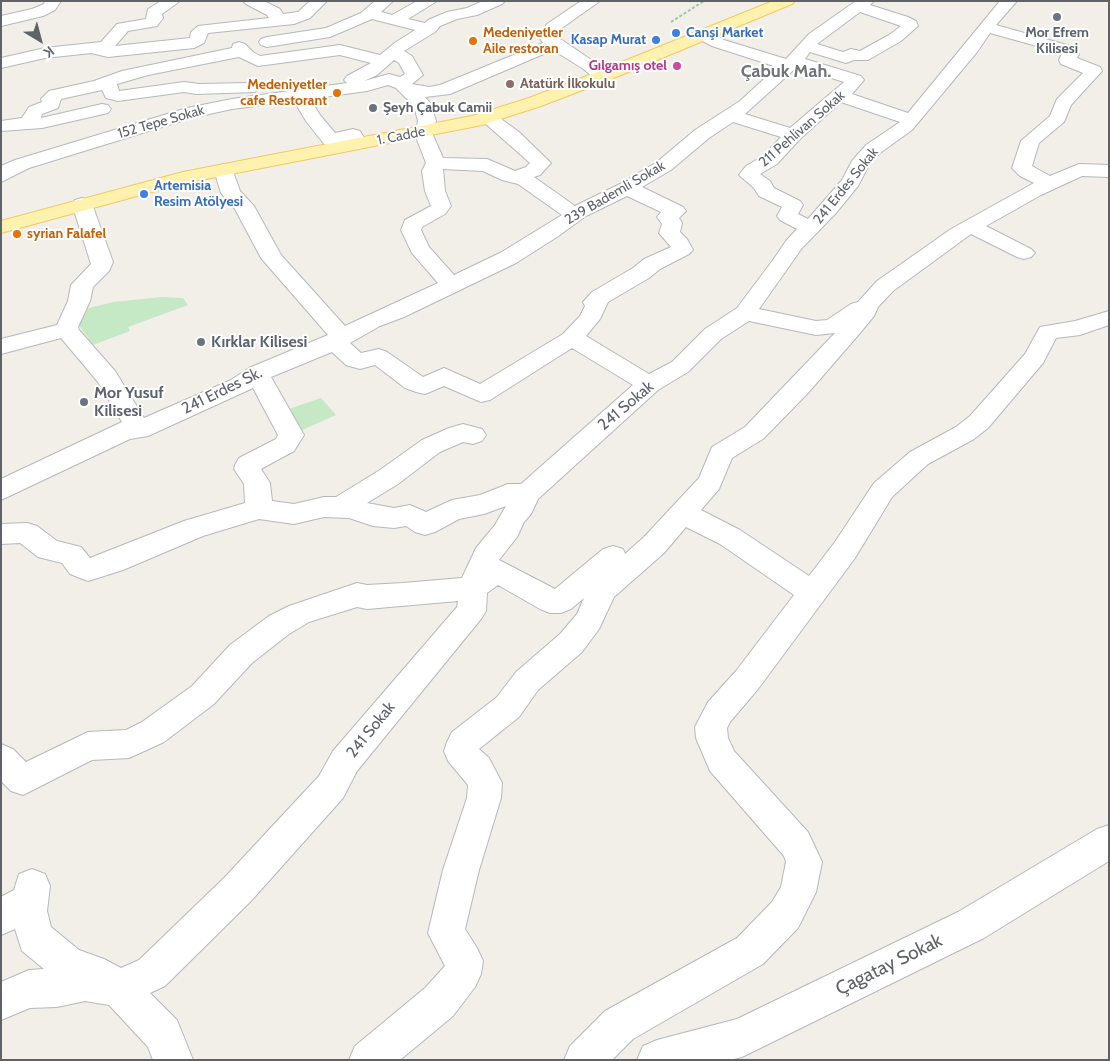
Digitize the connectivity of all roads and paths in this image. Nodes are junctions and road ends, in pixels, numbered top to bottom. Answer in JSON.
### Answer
{"nodes":[{"id":1,"x":52,"y":1,"type":"edge"},
{"id":2,"x":172,"y":1,"type":"edge"},
{"id":3,"x":251,"y":1,"type":"edge"},
{"id":4,"x":319,"y":1,"type":"edge"},
{"id":5,"x":385,"y":1,"type":"edge"},
{"id":6,"x":429,"y":1,"type":"edge"},
{"id":7,"x":439,"y":1,"type":"edge"},
{"id":8,"x":497,"y":1,"type":"edge"},
{"id":9,"x":592,"y":1,"type":"edge"},
{"id":10,"x":787,"y":1,"type":"edge"},
{"id":11,"x":1009,"y":1,"type":"edge"},
{"id":12,"x":863,"y":4,"type":"edge"},
{"id":13,"x":466,"y":12,"type":"junction"},
{"id":14,"x":370,"y":14,"type":"junction"},
{"id":15,"x":292,"y":19,"type":"junction"},
{"id":16,"x":394,"y":20,"type":"junction"},
{"id":17,"x":1,"y":21,"type":"edge"},
{"id":18,"x":986,"y":27,"type":"junction"},
{"id":19,"x":429,"y":29,"type":"junction"},
{"id":20,"x":703,"y":35,"type":"junction"},
{"id":21,"x":554,"y":44,"type":"junction"},
{"id":22,"x":96,"y":49,"type":"junction"},
{"id":23,"x":218,"y":49,"type":"dead end"},
{"id":24,"x":244,"y":52,"type":"junction"},
{"id":25,"x":389,"y":56,"type":"junction"},
{"id":26,"x":796,"y":58,"type":"junction"},
{"id":27,"x":1,"y":63,"type":"edge"},
{"id":28,"x":229,"y":76,"type":"junction"},
{"id":29,"x":603,"y":76,"type":"junction"},
{"id":30,"x":107,"y":81,"type":"junction"},
{"id":31,"x":404,"y":87,"type":"junction"},
{"id":32,"x":331,"y":90,"type":"junction"},
{"id":33,"x":839,"y":95,"type":"junction"},
{"id":34,"x":300,"y":96,"type":"junction"},
{"id":35,"x":102,"y":109,"type":"dead end"},
{"id":36,"x":731,"y":116,"type":"junction"},
{"id":37,"x":487,"y":117,"type":"junction"},
{"id":38,"x":911,"y":120,"type":"junction"},
{"id":39,"x":29,"y":122,"type":"junction"},
{"id":40,"x":1,"y":126,"type":"edge"},
{"id":41,"x":425,"y":134,"type":"junction"},
{"id":42,"x":792,"y":135,"type":"junction"},
{"id":43,"x":355,"y":138,"type":"dead end"},
{"id":44,"x":436,"y":163,"type":"junction"},
{"id":45,"x":224,"y":170,"type":"junction"},
{"id":46,"x":3,"y":171,"type":"edge"},
{"id":47,"x":1109,"y":171,"type":"edge"},
{"id":48,"x":517,"y":177,"type":"junction"},
{"id":49,"x":1050,"y":184,"type":"junction"},
{"id":50,"x":627,"y":188,"type":"junction"},
{"id":51,"x":82,"y":204,"type":"junction"},
{"id":52,"x":575,"y":214,"type":"junction"},
{"id":53,"x":971,"y":226,"type":"junction"},
{"id":54,"x":1,"y":227,"type":"edge"},
{"id":55,"x":811,"y":228,"type":"junction"},
{"id":56,"x":1024,"y":253,"type":"dead end"},
{"id":57,"x":451,"y":285,"type":"junction"},
{"id":58,"x":866,"y":304,"type":"junction"},
{"id":59,"x":745,"y":314,"type":"junction"},
{"id":60,"x":1109,"y":318,"type":"edge"},
{"id":61,"x":68,"y":329,"type":"junction"},
{"id":62,"x":572,"y":338,"type":"junction"},
{"id":63,"x":340,"y":340,"type":"junction"},
{"id":64,"x":1,"y":347,"type":"edge"},
{"id":65,"x":308,"y":354,"type":"joint"},
{"id":66,"x":680,"y":367,"type":"joint"},
{"id":67,"x":257,"y":374,"type":"junction"},
{"id":68,"x":649,"y":384,"type":"junction"},
{"id":69,"x":139,"y":430,"type":"junction"},
{"id":70,"x":472,"y":435,"type":"dead end"},
{"id":71,"x":1,"y":490,"type":"edge"},
{"id":72,"x":528,"y":493,"type":"junction"},
{"id":73,"x":343,"y":508,"type":"junction"},
{"id":74,"x":259,"y":509,"type":"junction"},
{"id":75,"x":683,"y":513,"type":"junction"},
{"id":76,"x":1,"y":534,"type":"edge"},
{"id":77,"x":648,"y":550,"type":"junction"},
{"id":78,"x":473,"y":588,"type":"junction"},
{"id":79,"x":813,"y":593,"type":"junction"},
{"id":80,"x":1,"y":759,"type":"edge"},
{"id":81,"x":1109,"y":841,"type":"edge"},
{"id":82,"x":21,"y":901,"type":"edge"},
{"id":83,"x":119,"y":988,"type":"junction"},
{"id":84,"x":1,"y":1001,"type":"edge"},
{"id":85,"x":173,"y":1060,"type":"edge"},
{"id":86,"x":368,"y":1060,"type":"edge"},
{"id":87,"x":584,"y":1060,"type":"edge"},
{"id":88,"x":657,"y":1060,"type":"edge"}],
"edges":[{"from":1,"to":17,"type":"street"},
{"from":2,"to":22,"type":"street"},
{"from":3,"to":15,"type":"street"},
{"from":4,"to":15,"type":"street"},
{"from":5,"to":14,"type":"street"},
{"from":6,"to":16,"type":"street"},
{"from":7,"to":13,"type":"street"},
{"from":8,"to":13,"type":"street"},
{"from":9,"to":21,"type":"street"},
{"from":10,"to":20,"type":"main road","name":"1. Cadde"},
{"from":11,"to":18,"type":"street","name":"241 Erdes Sokak"},
{"from":12,"to":26,"type":"street","name":"239 Bademli Sokak"},
{"from":12,"to":26,"type":"street"},
{"from":13,"to":19,"type":"street"},
{"from":14,"to":16,"type":"street"},
{"from":14,"to":24,"type":"street"},
{"from":15,"to":22,"type":"street"},
{"from":16,"to":19,"type":"street"},
{"from":18,"to":38,"type":"street","name":"241 Erdes Sokak"},
{"from":18,"to":49,"type":"street"},
{"from":19,"to":25,"type":"street"},
{"from":20,"to":26,"type":"street"},
{"from":20,"to":29,"type":"main road","name":"1. Cadde"},
{"from":21,"to":29,"type":"street"},
{"from":21,"to":31,"type":"street","name":"152 Tepe Sokak"},
{"from":22,"to":27,"type":"street"},
{"from":23,"to":24,"type":"street"},
{"from":24,"to":25,"type":"street"},
{"from":24,"to":28,"type":"street"},
{"from":24,"to":30,"type":"street"},
{"from":25,"to":31,"type":"street"},
{"from":25,"to":32,"type":"street"},
{"from":26,"to":33,"type":"street","name":"211 Pehlivan Sokak"},
{"from":26,"to":36,"type":"street","name":"239 Bademli Sokak"},
{"from":28,"to":30,"type":"street"},
{"from":28,"to":32,"type":"street"},
{"from":29,"to":37,"type":"main road","name":"1. Cadde"},
{"from":30,"to":39,"type":"street"},
{"from":31,"to":32,"type":"street","name":"152 Tepe Sokak"},
{"from":31,"to":41,"type":"street"},
{"from":32,"to":34,"type":"street","name":"152 Tepe Sokak"},
{"from":33,"to":38,"type":"street"},
{"from":33,"to":42,"type":"street","name":"211 Pehlivan Sokak"},
{"from":34,"to":43,"type":"street"},
{"from":34,"to":46,"type":"street","name":"152 Tepe Sokak"},
{"from":35,"to":39,"type":"street"},
{"from":36,"to":42,"type":"street"},
{"from":36,"to":50,"type":"street","name":"239 Bademli Sokak"},
{"from":37,"to":41,"type":"main road","name":"1. Cadde"},
{"from":37,"to":48,"type":"street"},
{"from":38,"to":55,"type":"street","name":"241 Erdes Sokak"},
{"from":39,"to":40,"type":"street"},
{"from":41,"to":44,"type":"street"},
{"from":41,"to":45,"type":"main road","name":"1. Cadde"},
{"from":42,"to":55,"type":"street","name":"211 Pehlivan Sokak"},
{"from":44,"to":48,"type":"street"},
{"from":44,"to":57,"type":"street"},
{"from":45,"to":51,"type":"main road","name":"1. Cadde"},
{"from":45,"to":63,"type":"street"},
{"from":47,"to":49,"type":"street"},
{"from":48,"to":52,"type":"street"},
{"from":49,"to":53,"type":"street"},
{"from":50,"to":52,"type":"street","name":"239 Bademli Sokak"},
{"from":50,"to":62,"type":"street"},
{"from":51,"to":54,"type":"main road","name":"1. Cadde"},
{"from":51,"to":61,"type":"street"},
{"from":52,"to":57,"type":"street","name":"239 Bademli Sokak"},
{"from":53,"to":56,"type":"street"},
{"from":53,"to":58,"type":"street"},
{"from":55,"to":59,"type":"street","name":"241 Erdes Sokak"},
{"from":57,"to":63,"type":"street","name":"239 Bademli Sokak"},
{"from":58,"to":59,"type":"street"},
{"from":58,"to":75,"type":"street"},
{"from":59,"to":66,"type":"street","name":"241 Erdes Sokak"},
{"from":60,"to":79,"type":"street"},
{"from":61,"to":64,"type":"street"},
{"from":61,"to":69,"type":"street"},
{"from":62,"to":63,"type":"street"},
{"from":62,"to":68,"type":"street"},
{"from":63,"to":65,"type":"street","name":"239 Bademli Sokak"},
{"from":65,"to":67,"type":"street","name":"241 Erdes Sk."},
{"from":66,"to":68,"type":"street","name":"241 Sokak"},
{"from":67,"to":69,"type":"street","name":"241 Erdes Sk."},
{"from":67,"to":74,"type":"street"},
{"from":68,"to":72,"type":"street","name":"241 Sokak"},
{"from":69,"to":71,"type":"street","name":"241 Erdes Sk."},
{"from":70,"to":73,"type":"street"},
{"from":72,"to":73,"type":"street"},
{"from":72,"to":78,"type":"street","name":"241 Sokak"},
{"from":73,"to":74,"type":"street"},
{"from":74,"to":76,"type":"street"},
{"from":75,"to":77,"type":"street"},
{"from":75,"to":79,"type":"street"},
{"from":77,"to":78,"type":"street"},
{"from":77,"to":86,"type":"street"},
{"from":78,"to":80,"type":"street"},
{"from":78,"to":83,"type":"street","name":"241 Sokak"},
{"from":79,"to":87,"type":"street"},
{"from":81,"to":88,"type":"street","name":"Çagatay Sokak"},
{"from":82,"to":83,"type":"street"},
{"from":83,"to":84,"type":"street"},
{"from":83,"to":85,"type":"street"}]}
